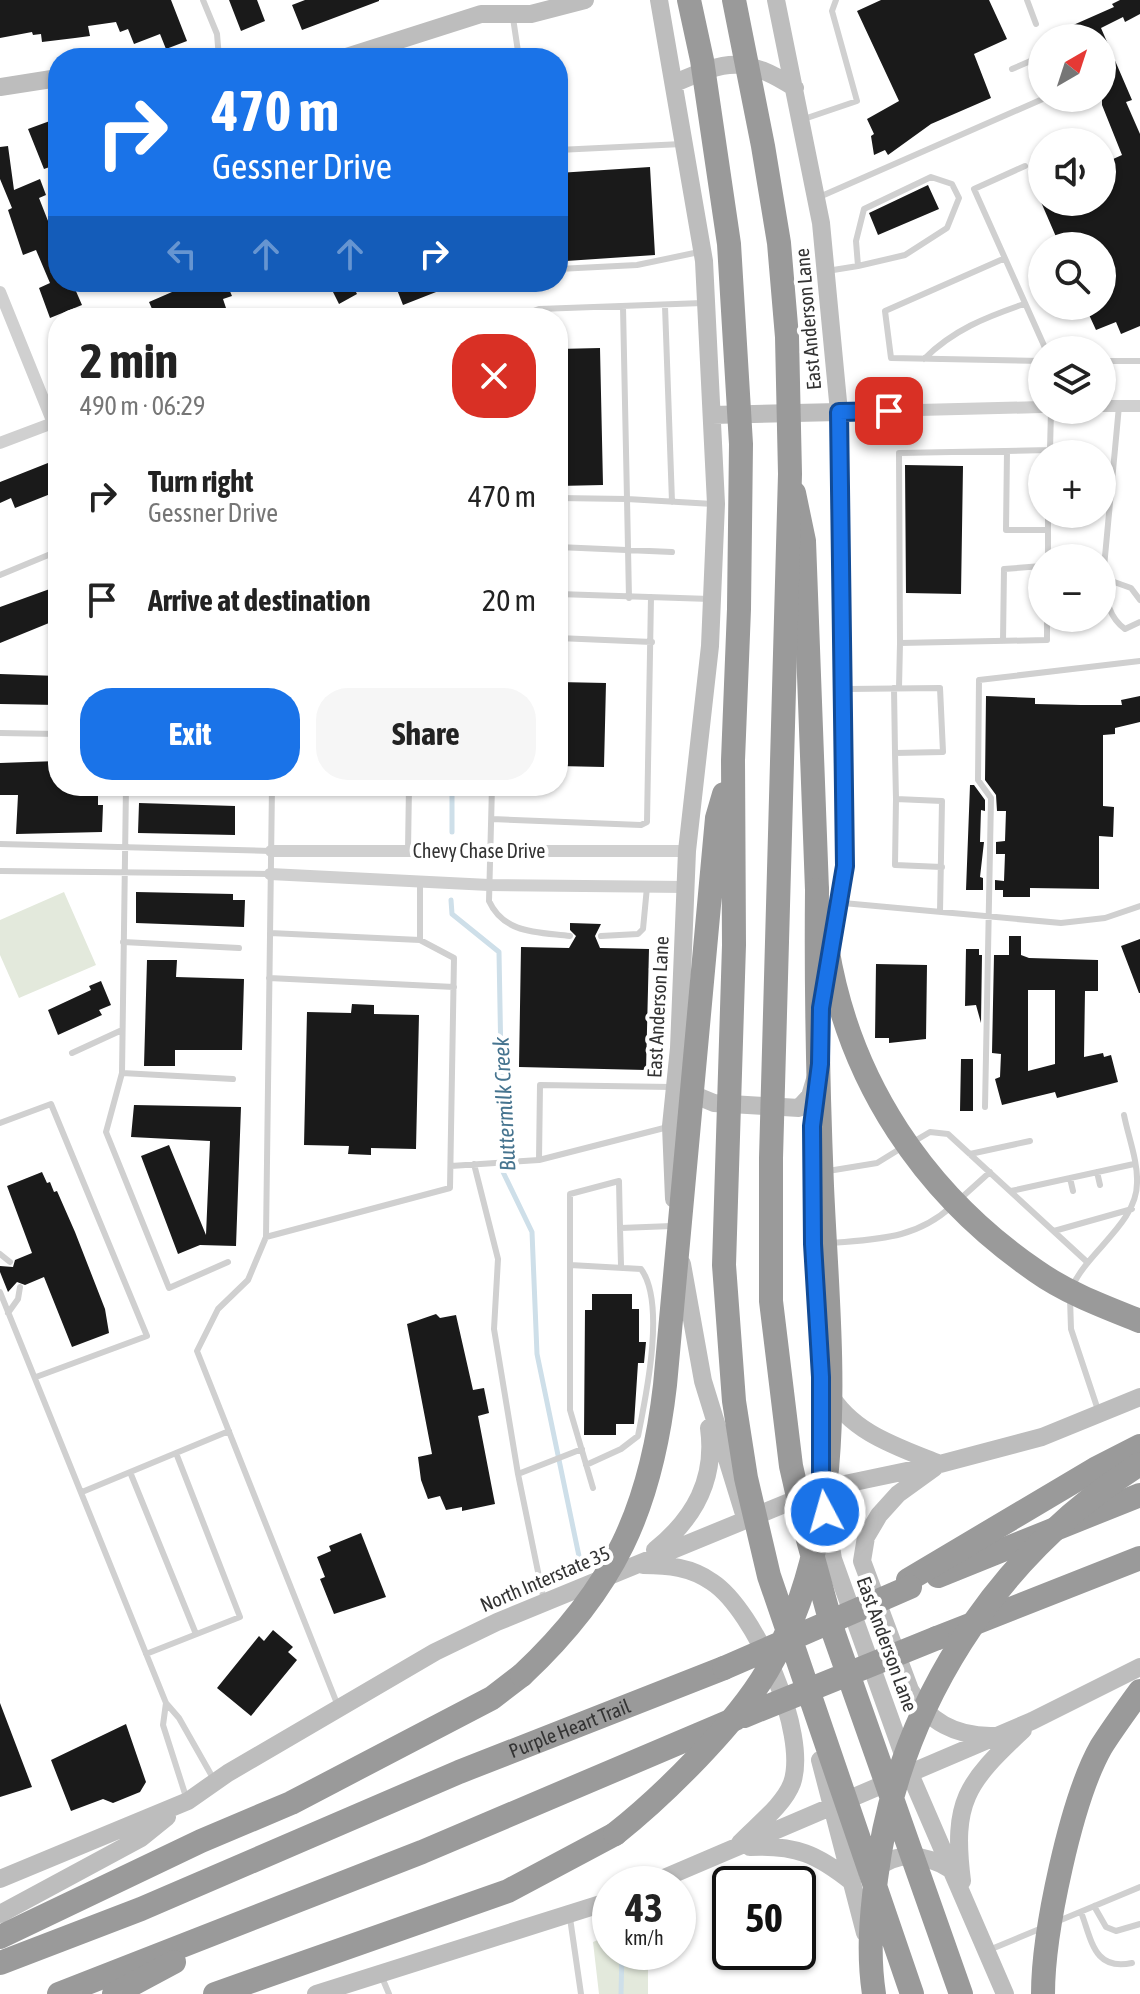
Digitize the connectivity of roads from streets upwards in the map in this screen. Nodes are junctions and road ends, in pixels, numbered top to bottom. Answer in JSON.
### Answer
{"nodes":[{"id":1,"x":499,"y":0,"type":"edge"},
{"id":2,"x":585,"y":0,"type":"edge"},
{"id":3,"x":659,"y":0,"type":"edge"},
{"id":4,"x":689,"y":0,"type":"edge"},
{"id":5,"x":734,"y":0,"type":"edge"},
{"id":6,"x":776,"y":0,"type":"edge"},
{"id":7,"x":481,"y":14,"type":"junction"},
{"id":8,"x":374,"y":48,"type":"edge"},
{"id":9,"x":48,"y":80,"type":"edge"},
{"id":10,"x":675,"y":83,"type":"junction"},
{"id":11,"x":0,"y":87,"type":"edge"},
{"id":12,"x":795,"y":88,"type":"junction"},
{"id":13,"x":0,"y":292,"type":"edge"},
{"id":14,"x":48,"y":403,"type":"edge"},
{"id":15,"x":1116,"y":406,"type":"edge"},
{"id":16,"x":1140,"y":406,"type":"edge"},
{"id":17,"x":1028,"y":407,"type":"edge"},
{"id":18,"x":839,"y":412,"type":"junction"},
{"id":19,"x":712,"y":415,"type":"junction"},
{"id":20,"x":48,"y":425,"type":"edge"},
{"id":21,"x":0,"y":443,"type":"edge"},
{"id":22,"x":790,"y":474,"type":"junction"},
{"id":23,"x":733,"y":760,"type":"junction"},
{"id":24,"x":271,"y":851,"type":"road end"},
{"id":25,"x":687,"y":851,"type":"junction"},
{"id":26,"x":270,"y":874,"type":"road end"},
{"id":27,"x":686,"y":887,"type":"junction"},
{"id":28,"x":817,"y":890,"type":"junction"},
{"id":29,"x":679,"y":1048,"type":"junction"},
{"id":30,"x":820,"y":1064,"type":"junction"},
{"id":31,"x":1140,"y":1321,"type":"edge"},
{"id":32,"x":821,"y":1377,"type":"junction"},
{"id":33,"x":703,"y":1381,"type":"junction"},
{"id":34,"x":1140,"y":1397,"type":"edge"},
{"id":35,"x":1140,"y":1446,"type":"edge"},
{"id":36,"x":940,"y":1464,"type":"junction"},
{"id":37,"x":1140,"y":1464,"type":"edge"},
{"id":38,"x":821,"y":1489,"type":"junction"},
{"id":39,"x":1140,"y":1495,"type":"edge"},
{"id":40,"x":745,"y":1519,"type":"junction"},
{"id":41,"x":1140,"y":1558,"type":"edge"},
{"id":42,"x":636,"y":1564,"type":"junction"},
{"id":43,"x":909,"y":1584,"type":"junction"},
{"id":44,"x":1140,"y":1667,"type":"edge"},
{"id":45,"x":1140,"y":1691,"type":"edge"},
{"id":46,"x":1032,"y":1721,"type":"junction"},
{"id":47,"x":998,"y":1736,"type":"junction"},
{"id":48,"x":910,"y":1774,"type":"junction"},
{"id":49,"x":188,"y":1801,"type":"junction"},
{"id":50,"x":834,"y":1806,"type":"junction"},
{"id":51,"x":736,"y":1848,"type":"junction"},
{"id":52,"x":693,"y":1866,"type":"edge"},
{"id":53,"x":950,"y":1869,"type":"junction"},
{"id":54,"x":0,"y":1879,"type":"edge"},
{"id":55,"x":852,"y":1882,"type":"junction"},
{"id":56,"x":965,"y":1904,"type":"junction"},
{"id":57,"x":592,"y":1907,"type":"edge"},
{"id":58,"x":264,"y":1912,"type":"junction"},
{"id":59,"x":0,"y":1914,"type":"edge"},
{"id":60,"x":863,"y":1919,"type":"junction"},
{"id":61,"x":0,"y":1937,"type":"edge"},
{"id":62,"x":0,"y":1963,"type":"edge"},
{"id":63,"x":59,"y":1994,"type":"edge"},
{"id":64,"x":114,"y":1994,"type":"edge"},
{"id":65,"x":215,"y":1994,"type":"edge"},
{"id":66,"x":316,"y":1994,"type":"edge"},
{"id":67,"x":876,"y":1994,"type":"edge"},
{"id":68,"x":912,"y":1994,"type":"edge"},
{"id":69,"x":961,"y":1994,"type":"edge"},
{"id":70,"x":1005,"y":1994,"type":"edge"},
{"id":71,"x":1043,"y":1994,"type":"edge"}],
"edges":[{"from":1,"to":7,"type":"main road"},
{"from":2,"to":7,"type":"main road"},
{"from":3,"to":10,"type":"main road","name":"East Anderson Lane"},
{"from":4,"to":23,"type":"highway","bridge":true},
{"from":5,"to":22,"type":"highway","bridge":true},
{"from":6,"to":12,"type":"main road","name":"East Anderson Lane"},
{"from":7,"to":8,"type":"main road"},
{"from":9,"to":11,"type":"main road"},
{"from":10,"to":12,"type":"main road"},
{"from":10,"to":19,"type":"main road","name":"East Anderson Lane"},
{"from":12,"to":18,"type":"main road","name":"East Anderson Lane"},
{"from":13,"to":14,"type":"street"},
{"from":15,"to":16,"type":"street"},
{"from":17,"to":18,"type":"street"},
{"from":18,"to":19,"type":"main road"},
{"from":18,"to":30,"type":"main road","name":"East Anderson Lane"},
{"from":19,"to":25,"type":"main road","name":"East Anderson Lane"},
{"from":20,"to":21,"type":"street"},
{"from":22,"to":28,"type":"highway","bridge":true},
{"from":22,"to":69,"type":"highway","bridge":true},
{"from":23,"to":61,"type":"highway","bridge":true},
{"from":23,"to":68,"type":"highway","bridge":true},
{"from":24,"to":25,"type":"street","name":"Chevy Chase Drive"},
{"from":25,"to":27,"type":"main road","name":"East Anderson Lane"},
{"from":26,"to":27,"type":"street","name":"Chevy Chase Drive"},
{"from":27,"to":29,"type":"main road","name":"East Anderson Lane"},
{"from":28,"to":31,"type":"highway","bridge":true},
{"from":28,"to":65,"type":"highway","bridge":true},
{"from":29,"to":30,"type":"main road"},
{"from":29,"to":33,"type":"main road","name":"East Anderson Lane"},
{"from":30,"to":32,"type":"main road","name":"East Anderson Lane"},
{"from":32,"to":36,"type":"main road"},
{"from":32,"to":38,"type":"main road","name":"East Anderson Lane"},
{"from":33,"to":40,"type":"main road","name":"East Anderson Lane"},
{"from":33,"to":42,"type":"main road"},
{"from":34,"to":36,"type":"main road","name":"North Interstate 35"},
{"from":35,"to":43,"type":"highway"},
{"from":36,"to":38,"type":"main road","name":"North Interstate 35"},
{"from":36,"to":47,"type":"main road"},
{"from":37,"to":67,"type":"highway","bridge":true},
{"from":38,"to":40,"type":"main road","name":"North Interstate 35"},
{"from":38,"to":48,"type":"main road","name":"East Anderson Lane"},
{"from":39,"to":43,"type":"highway","name":"Purple Heart Trail"},
{"from":40,"to":42,"type":"main road","name":"North Interstate 35"},
{"from":40,"to":50,"type":"main road","name":"East Anderson Lane"},
{"from":41,"to":58,"type":"highway","bridge":true},
{"from":42,"to":49,"type":"main road","name":"North Interstate 35"},
{"from":42,"to":51,"type":"main road"},
{"from":43,"to":62,"type":"highway","name":"Purple Heart Trail","bridge":true},
{"from":44,"to":46,"type":"main road"},
{"from":45,"to":71,"type":"highway","bridge":true},
{"from":46,"to":47,"type":"main road"},
{"from":46,"to":56,"type":"main road"},
{"from":47,"to":48,"type":"main road"},
{"from":48,"to":50,"type":"main road"},
{"from":48,"to":53,"type":"main road","name":"East Anderson Lane"},
{"from":49,"to":54,"type":"main road","name":"North Interstate 35"},
{"from":49,"to":59,"type":"main road"},
{"from":50,"to":51,"type":"main road"},
{"from":50,"to":55,"type":"main road","name":"East Anderson Lane"},
{"from":51,"to":52,"type":"main road"},
{"from":51,"to":55,"type":"main road"},
{"from":53,"to":56,"type":"main road","name":"East Anderson Lane"},
{"from":53,"to":60,"type":"main road"},
{"from":55,"to":60,"type":"main road","name":"East Anderson Lane"},
{"from":56,"to":70,"type":"main road","name":"East Anderson Lane"},
{"from":57,"to":66,"type":"main road"},
{"from":58,"to":63,"type":"highway"},
{"from":58,"to":64,"type":"highway"},
{"from":60,"to":67,"type":"main road","name":"East Anderson Lane"}]}
